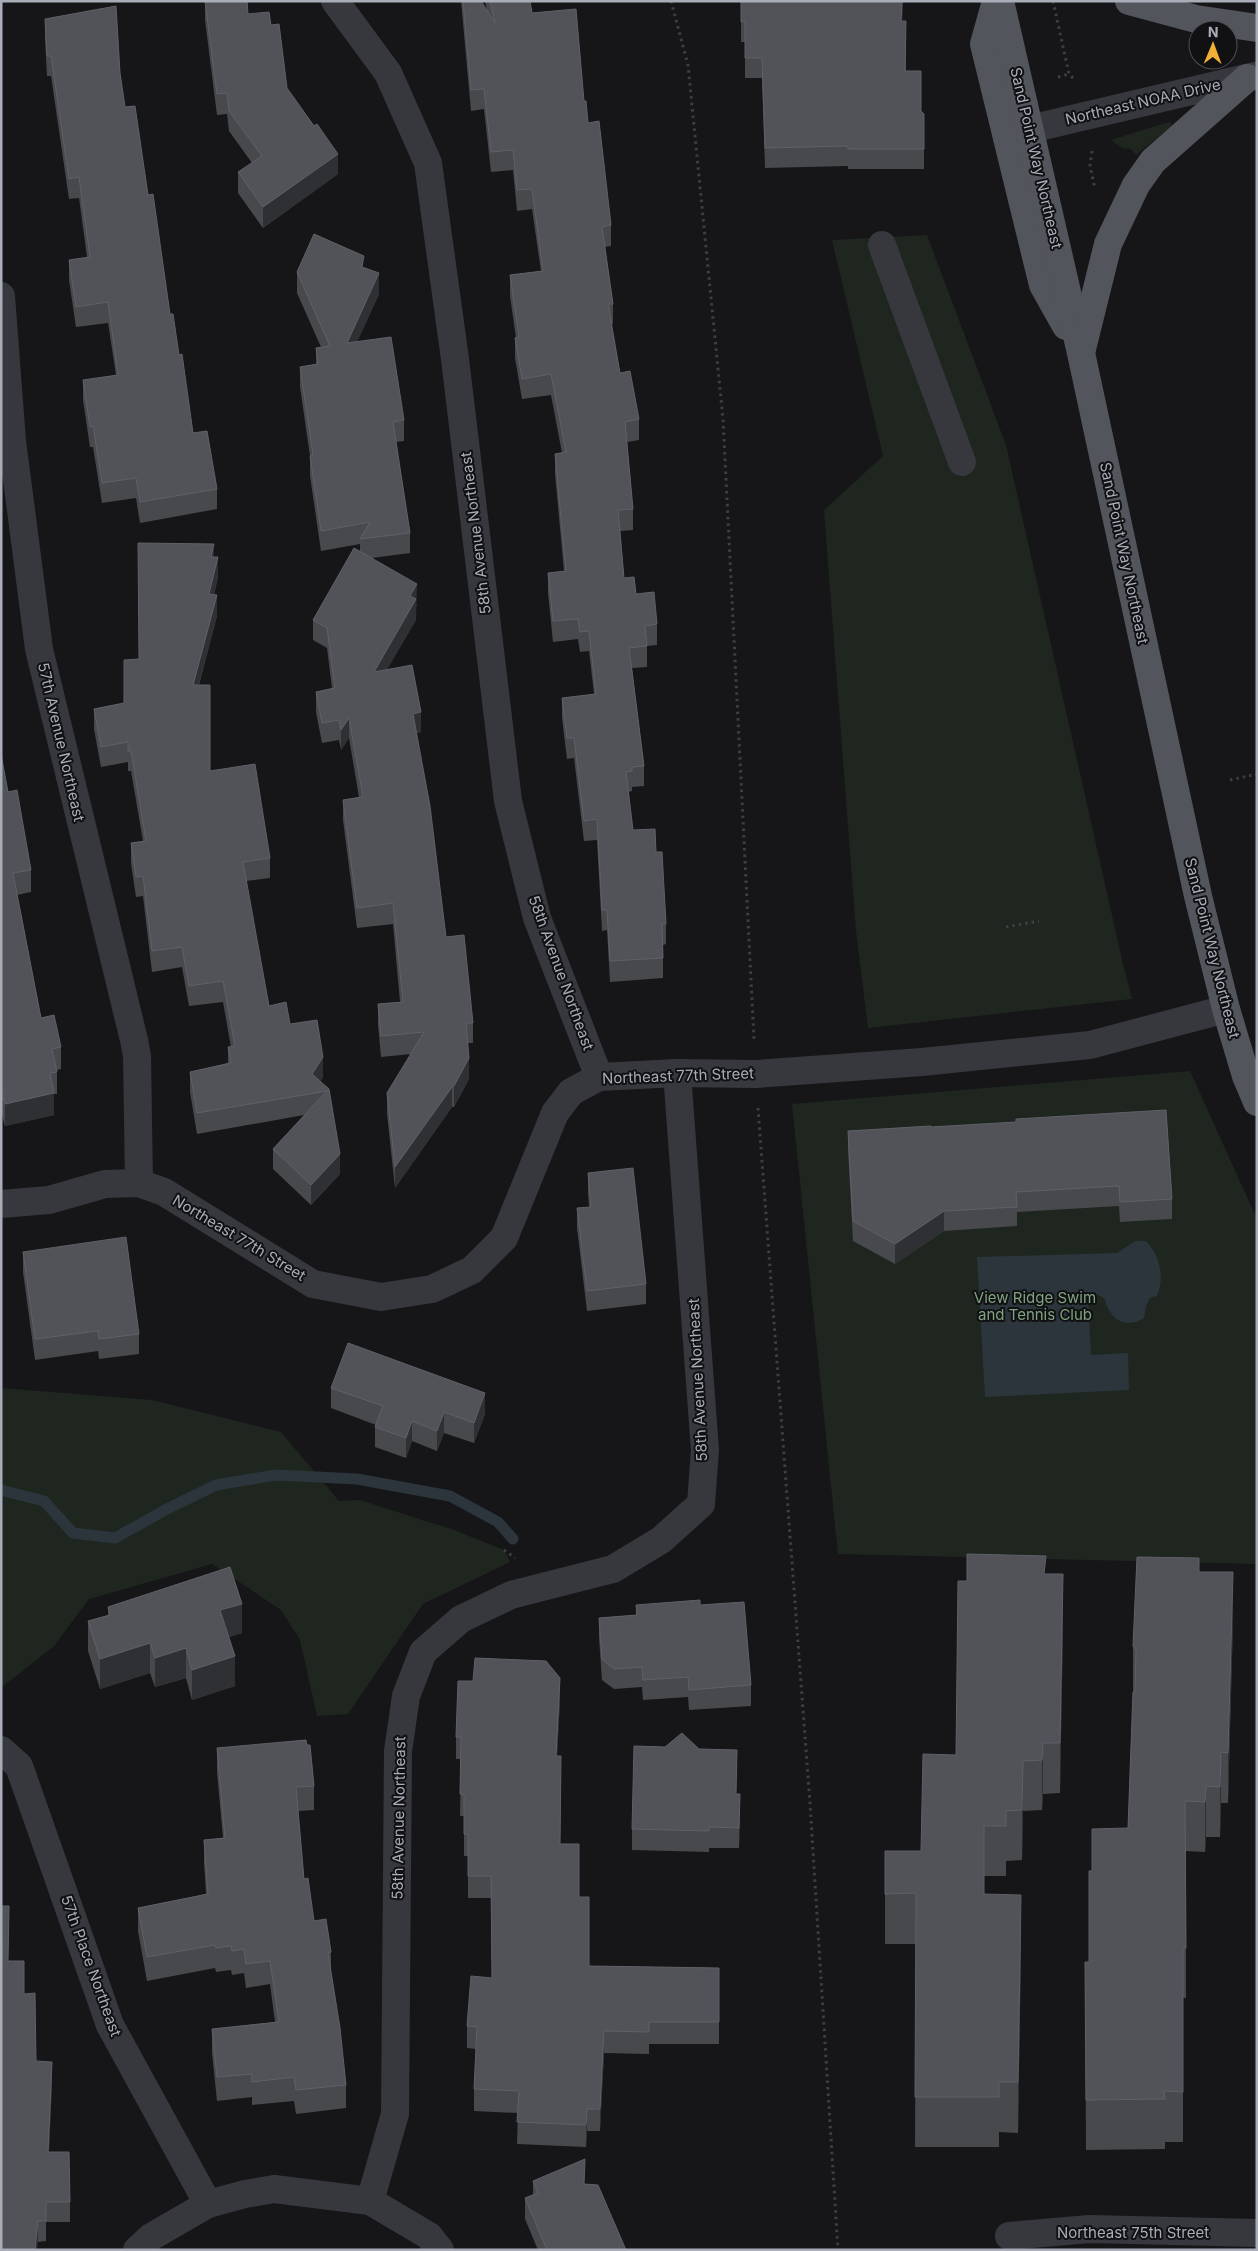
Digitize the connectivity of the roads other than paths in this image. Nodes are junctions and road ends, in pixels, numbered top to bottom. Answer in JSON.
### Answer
{"nodes":[{"id":1,"x":335,"y":1,"type":"edge"},
{"id":2,"x":998,"y":1,"type":"edge"},
{"id":3,"x":1129,"y":1,"type":"edge"},
{"id":4,"x":1257,"y":28,"type":"edge"},
{"id":5,"x":1252,"y":77,"type":"edge"},
{"id":6,"x":1030,"y":129,"type":"junction"},
{"id":7,"x":882,"y":245,"type":"dead end"},
{"id":8,"x":1,"y":296,"type":"edge"},
{"id":9,"x":1081,"y":353,"type":"junction"},
{"id":10,"x":962,"y":462,"type":"dead end"},
{"id":11,"x":1226,"y":1009,"type":"junction"},
{"id":12,"x":677,"y":1073,"type":"junction"},
{"id":13,"x":599,"y":1077,"type":"junction"},
{"id":14,"x":1257,"y":1102,"type":"edge"},
{"id":15,"x":138,"y":1184,"type":"junction"},
{"id":16,"x":1,"y":1204,"type":"edge"},
{"id":17,"x":1,"y":1750,"type":"edge"},
{"id":18,"x":370,"y":2201,"type":"junction"},
{"id":19,"x":208,"y":2204,"type":"junction"},
{"id":20,"x":1257,"y":2233,"type":"edge"},
{"id":21,"x":1009,"y":2236,"type":"dead end"},
{"id":22,"x":137,"y":2250,"type":"edge"},
{"id":23,"x":440,"y":2250,"type":"edge"}],
"edges":[{"from":1,"to":13,"type":"street","name":"58th Avenue Northeast"},
{"from":2,"to":6,"type":"main road","name":"Sand Point Way Northeast"},
{"from":2,"to":9,"type":"main road"},
{"from":3,"to":4,"type":"main road"},
{"from":5,"to":6,"type":"street","name":"Northeast NOAA Drive"},
{"from":5,"to":9,"type":"main road"},
{"from":6,"to":9,"type":"main road","name":"Sand Point Way Northeast"},
{"from":7,"to":10,"type":"street"},
{"from":8,"to":15,"type":"street","name":"57th Avenue Northeast"},
{"from":9,"to":11,"type":"main road","name":"Sand Point Way Northeast"},
{"from":11,"to":12,"type":"street","name":"Northeast 77th Street"},
{"from":11,"to":14,"type":"main road","name":"Sand Point Way Northeast"},
{"from":12,"to":13,"type":"street","name":"Northeast 77th Street"},
{"from":12,"to":18,"type":"street","name":"58th Avenue Northeast"},
{"from":13,"to":15,"type":"street","name":"Northeast 77th Street"},
{"from":15,"to":16,"type":"street","name":"Northeast 77th Street"},
{"from":17,"to":19,"type":"street","name":"57th Place Northeast"},
{"from":18,"to":19,"type":"street"},
{"from":18,"to":23,"type":"street"},
{"from":19,"to":22,"type":"street"},
{"from":20,"to":21,"type":"street","name":"Northeast 75th Street"}]}
